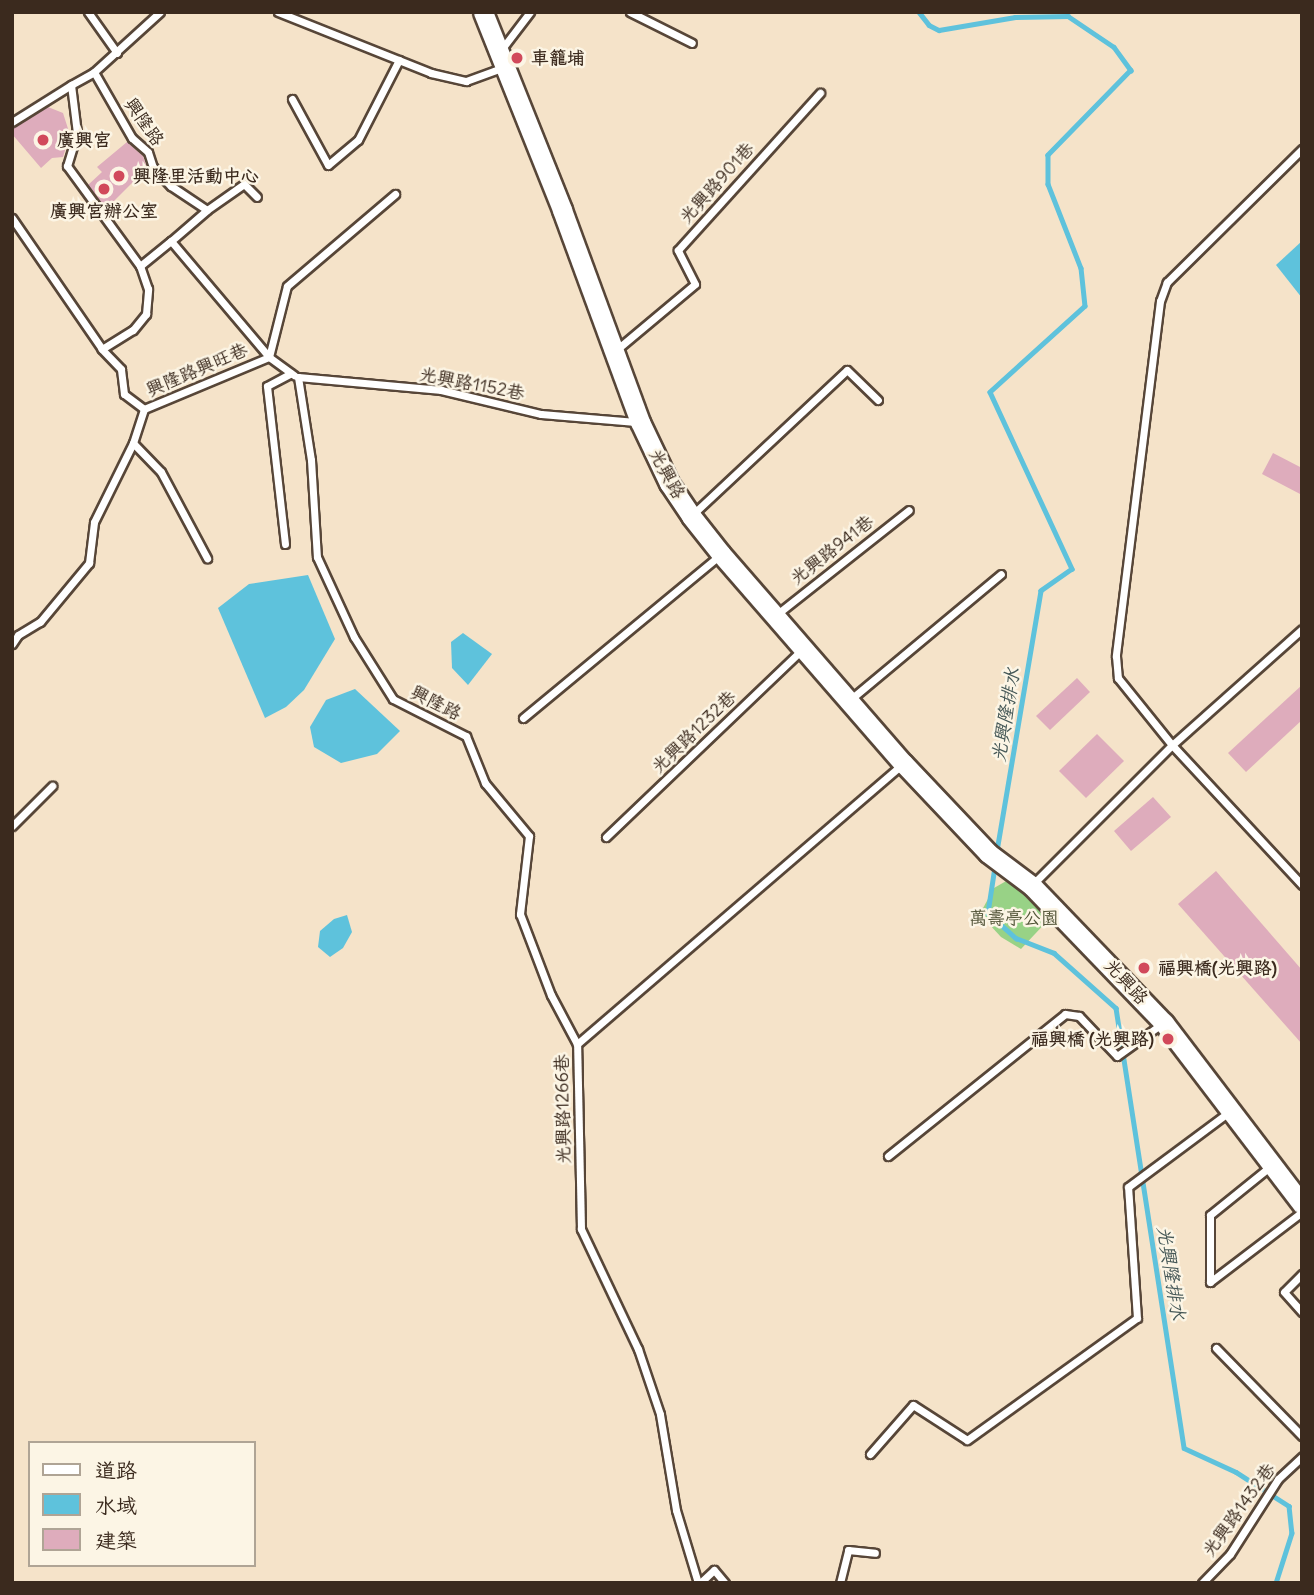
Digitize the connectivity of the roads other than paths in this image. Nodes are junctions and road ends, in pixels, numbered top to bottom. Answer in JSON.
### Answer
{"nodes":[{"id":1,"x":88,"y":12,"type":"edge"},
{"id":2,"x":160,"y":12,"type":"edge"},
{"id":3,"x":278,"y":12,"type":"edge"},
{"id":4,"x":483,"y":12,"type":"edge"},
{"id":5,"x":530,"y":12,"type":"edge"},
{"id":6,"x":630,"y":12,"type":"edge"},
{"id":7,"x":692,"y":43,"type":"dead end"},
{"id":8,"x":117,"y":52,"type":"junction"},
{"id":9,"x":503,"y":59,"type":"junction"},
{"id":10,"x":399,"y":60,"type":"junction"},
{"id":11,"x":94,"y":72,"type":"junction"},
{"id":12,"x":71,"y":85,"type":"junction"},
{"id":13,"x":820,"y":93,"type":"dead end"},
{"id":14,"x":292,"y":99,"type":"dead end"},
{"id":15,"x":12,"y":122,"type":"edge"},
{"id":16,"x":1302,"y":149,"type":"edge"},
{"id":17,"x":395,"y":194,"type":"dead end"},
{"id":18,"x":257,"y":197,"type":"dead end"},
{"id":19,"x":207,"y":210,"type":"junction"},
{"id":20,"x":12,"y":218,"type":"edge"},
{"id":21,"x":171,"y":241,"type":"junction"},
{"id":22,"x":140,"y":266,"type":"junction"},
{"id":23,"x":102,"y":349,"type":"junction"},
{"id":24,"x":614,"y":352,"type":"junction"},
{"id":25,"x":269,"y":357,"type":"junction"},
{"id":26,"x":294,"y":375,"type":"junction"},
{"id":27,"x":878,"y":400,"type":"dead end"},
{"id":28,"x":144,"y":409,"type":"junction"},
{"id":29,"x":640,"y":422,"type":"junction"},
{"id":30,"x":133,"y":443,"type":"junction"},
{"id":31,"x":909,"y":510,"type":"dead end"},
{"id":32,"x":691,"y":516,"type":"junction"},
{"id":33,"x":285,"y":544,"type":"dead end"},
{"id":34,"x":721,"y":554,"type":"junction"},
{"id":35,"x":207,"y":558,"type":"dead end"},
{"id":36,"x":1002,"y":574,"type":"dead end"},
{"id":37,"x":775,"y":616,"type":"junction"},
{"id":38,"x":1302,"y":629,"type":"edge"},
{"id":39,"x":12,"y":644,"type":"edge"},
{"id":40,"x":803,"y":649,"type":"junction"},
{"id":41,"x":850,"y":700,"type":"junction"},
{"id":42,"x":523,"y":718,"type":"dead end"},
{"id":43,"x":1172,"y":745,"type":"junction"},
{"id":44,"x":904,"y":763,"type":"junction"},
{"id":45,"x":52,"y":786,"type":"dead end"},
{"id":46,"x":12,"y":826,"type":"edge"},
{"id":47,"x":607,"y":837,"type":"dead end"},
{"id":48,"x":1032,"y":886,"type":"junction"},
{"id":49,"x":1302,"y":886,"type":"edge"},
{"id":50,"x":1164,"y":1023,"type":"junction"},
{"id":51,"x":577,"y":1044,"type":"junction"},
{"id":52,"x":1232,"y":1109,"type":"junction"},
{"id":53,"x":888,"y":1156,"type":"dead end"},
{"id":54,"x":1272,"y":1164,"type":"junction"},
{"id":55,"x":1302,"y":1204,"type":"edge"},
{"id":56,"x":1302,"y":1212,"type":"edge"},
{"id":57,"x":1302,"y":1275,"type":"edge"},
{"id":58,"x":1302,"y":1312,"type":"edge"},
{"id":59,"x":1216,"y":1348,"type":"dead end"},
{"id":60,"x":1302,"y":1436,"type":"edge"},
{"id":61,"x":870,"y":1454,"type":"dead end"},
{"id":62,"x":1302,"y":1457,"type":"edge"},
{"id":63,"x":875,"y":1553,"type":"dead end"},
{"id":64,"x":699,"y":1583,"type":"edge"},
{"id":65,"x":725,"y":1583,"type":"edge"},
{"id":66,"x":840,"y":1583,"type":"edge"},
{"id":67,"x":1202,"y":1583,"type":"edge"}],
"edges":[{"from":1,"to":8,"type":"lane"},
{"from":2,"to":8,"type":"lane"},
{"from":3,"to":10,"type":"lane"},
{"from":4,"to":9,"type":"main road","name":"光興路"},
{"from":5,"to":9,"type":"lane"},
{"from":6,"to":7,"type":"lane"},
{"from":8,"to":11,"type":"lane"},
{"from":9,"to":10,"type":"lane"},
{"from":9,"to":24,"type":"main road","name":"光興路"},
{"from":10,"to":14,"type":"lane"},
{"from":11,"to":12,"type":"lane"},
{"from":11,"to":19,"type":"lane","name":"興隆路"},
{"from":12,"to":15,"type":"lane"},
{"from":12,"to":22,"type":"lane"},
{"from":13,"to":24,"type":"lane","name":"光興路901巷"},
{"from":16,"to":43,"type":"lane"},
{"from":17,"to":25,"type":"lane"},
{"from":18,"to":19,"type":"lane"},
{"from":19,"to":21,"type":"lane"},
{"from":20,"to":23,"type":"lane"},
{"from":21,"to":22,"type":"lane"},
{"from":21,"to":25,"type":"lane"},
{"from":22,"to":23,"type":"lane"},
{"from":23,"to":28,"type":"lane"},
{"from":24,"to":29,"type":"main road","name":"光興路"},
{"from":25,"to":26,"type":"lane","name":"興隆路興旺巷"},
{"from":25,"to":28,"type":"lane","name":"興隆路興旺巷"},
{"from":26,"to":29,"type":"lane","name":"光興路1152巷"},
{"from":26,"to":33,"type":"lane"},
{"from":26,"to":51,"type":"lane","name":"興隆路"},
{"from":27,"to":32,"type":"lane"},
{"from":28,"to":30,"type":"lane"},
{"from":29,"to":32,"type":"main road","name":"光興路"},
{"from":30,"to":35,"type":"lane"},
{"from":30,"to":39,"type":"lane"},
{"from":31,"to":37,"type":"lane","name":"光興路941巷"},
{"from":32,"to":34,"type":"main road","name":"光興路"},
{"from":34,"to":37,"type":"main road","name":"光興路"},
{"from":34,"to":42,"type":"lane"},
{"from":36,"to":41,"type":"lane"},
{"from":37,"to":40,"type":"main road","name":"光興路"},
{"from":38,"to":43,"type":"lane"},
{"from":40,"to":41,"type":"main road","name":"光興路"},
{"from":40,"to":47,"type":"lane","name":"光興路1232巷"},
{"from":41,"to":44,"type":"main road","name":"光興路"},
{"from":43,"to":48,"type":"lane"},
{"from":43,"to":49,"type":"lane"},
{"from":44,"to":48,"type":"main road","name":"光興路"},
{"from":44,"to":51,"type":"lane","name":"光興路1266巷"},
{"from":45,"to":46,"type":"lane"},
{"from":48,"to":50,"type":"main road","name":"光興路"},
{"from":50,"to":52,"type":"main road","name":"光興路"},
{"from":50,"to":53,"type":"lane"},
{"from":51,"to":64,"type":"lane","name":"光興路1266巷"},
{"from":52,"to":54,"type":"main road","name":"光興路"},
{"from":52,"to":61,"type":"lane"},
{"from":54,"to":55,"type":"main road","name":"光興路"},
{"from":54,"to":56,"type":"lane"},
{"from":57,"to":58,"type":"lane"},
{"from":59,"to":60,"type":"lane"},
{"from":62,"to":67,"type":"lane","name":"光興路1432巷"},
{"from":63,"to":66,"type":"lane"},
{"from":64,"to":65,"type":"lane"}]}
